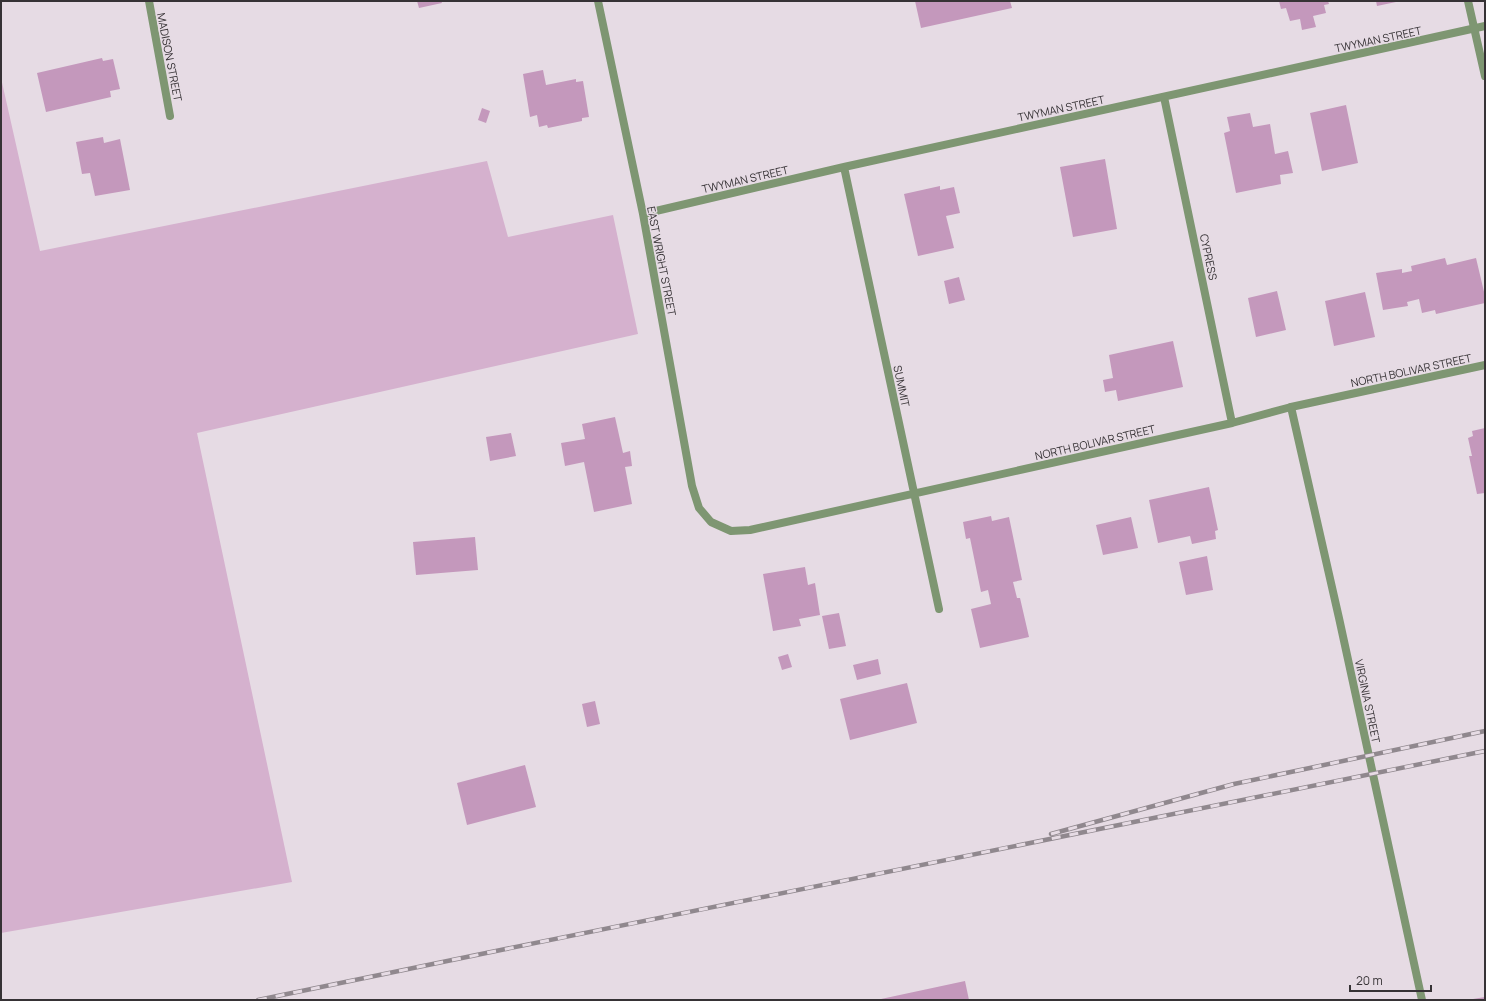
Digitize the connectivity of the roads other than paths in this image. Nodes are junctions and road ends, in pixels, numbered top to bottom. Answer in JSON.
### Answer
{"nodes":[{"id":1,"x":149,"y":1,"type":"edge"},
{"id":2,"x":598,"y":1,"type":"edge"},
{"id":3,"x":1468,"y":1,"type":"edge"},
{"id":4,"x":1485,"y":26,"type":"edge"},
{"id":5,"x":1474,"y":28,"type":"junction"},
{"id":6,"x":1485,"y":76,"type":"edge"},
{"id":7,"x":1164,"y":97,"type":"junction"},
{"id":8,"x":170,"y":116,"type":"dead end"},
{"id":9,"x":844,"y":167,"type":"junction"},
{"id":10,"x":642,"y":214,"type":"junction"},
{"id":11,"x":1485,"y":365,"type":"edge"},
{"id":12,"x":1291,"y":407,"type":"junction"},
{"id":13,"x":1232,"y":422,"type":"junction"},
{"id":14,"x":913,"y":494,"type":"junction"},
{"id":15,"x":711,"y":522,"type":"joint"},
{"id":16,"x":939,"y":609,"type":"dead end"},
{"id":17,"x":1422,"y":1000,"type":"edge"}],
"edges":[{"from":1,"to":8,"type":"street","name":"MADISON STREET"},
{"from":2,"to":10,"type":"street","name":"EAST WRIGHT STREET"},
{"from":3,"to":5,"type":"street"},
{"from":4,"to":5,"type":"street","name":"TWYMAN STREET"},
{"from":5,"to":6,"type":"street"},
{"from":5,"to":7,"type":"street","name":"TWYMAN STREET"},
{"from":7,"to":9,"type":"street","name":"TWYMAN STREET"},
{"from":7,"to":13,"type":"street","name":"CYPRESS"},
{"from":9,"to":10,"type":"street","name":"TWYMAN STREET"},
{"from":9,"to":14,"type":"street","name":"SUMMIT"},
{"from":10,"to":15,"type":"street","name":"EAST WRIGHT STREET"},
{"from":11,"to":12,"type":"street","name":"NORTH BOLIVAR STREET"},
{"from":12,"to":13,"type":"street","name":"NORTH BOLIVAR STREET"},
{"from":12,"to":17,"type":"street","name":"VIRGINIA STREET"},
{"from":13,"to":14,"type":"street","name":"NORTH BOLIVAR STREET"},
{"from":14,"to":15,"type":"street","name":"NORTH BOLIVAR STREET"},
{"from":14,"to":16,"type":"street","name":"SUMMIT"}]}
